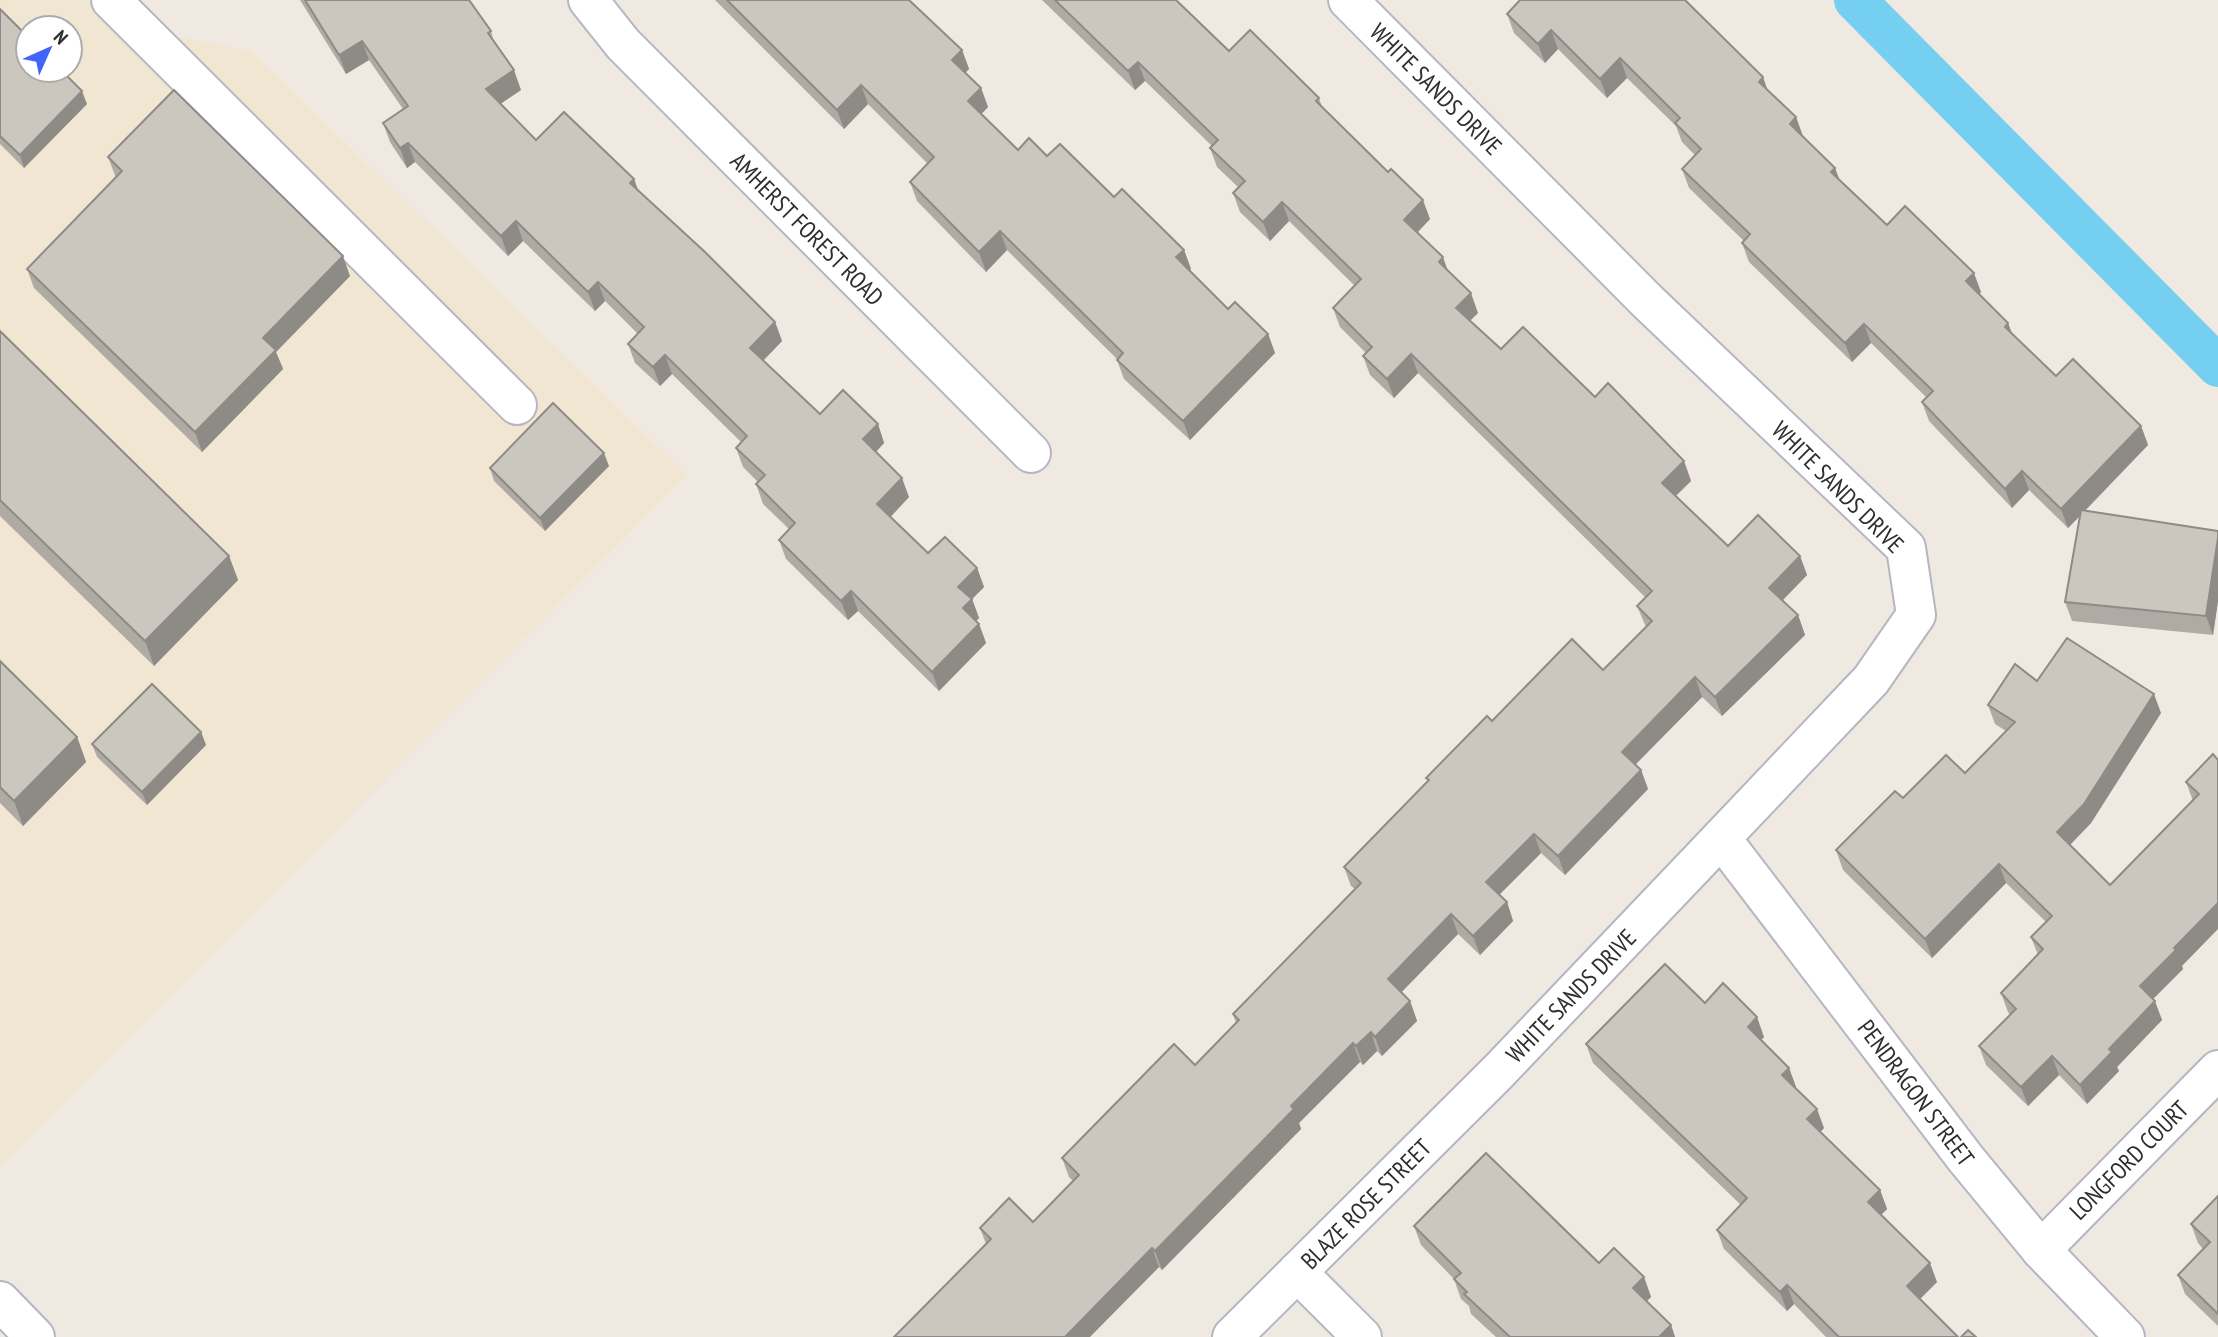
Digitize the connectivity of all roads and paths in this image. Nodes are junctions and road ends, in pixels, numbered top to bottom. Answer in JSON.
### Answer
{"nodes":[{"id":1,"x":111,"y":0,"type":"edge"},
{"id":2,"x":588,"y":0,"type":"edge"},
{"id":3,"x":1348,"y":0,"type":"edge"},
{"id":4,"x":517,"y":405,"type":"dead end"},
{"id":5,"x":1031,"y":453,"type":"dead end"},
{"id":6,"x":1721,"y":838,"type":"junction"},
{"id":7,"x":2218,"y":1069,"type":"edge"},
{"id":8,"x":1499,"y":1071,"type":"joint"},
{"id":9,"x":2041,"y":1250,"type":"junction"},
{"id":10,"x":1297,"y":1272,"type":"junction"},
{"id":11,"x":0,"y":1301,"type":"edge"},
{"id":12,"x":35,"y":1337,"type":"edge"},
{"id":13,"x":1231,"y":1337,"type":"edge"},
{"id":14,"x":1362,"y":1337,"type":"edge"},
{"id":15,"x":2125,"y":1337,"type":"edge"}],
"edges":[{"from":1,"to":4,"type":"street"},
{"from":2,"to":5,"type":"street","name":"AMHERST FOREST ROAD"},
{"from":3,"to":6,"type":"street","name":"WHITE SANDS DRIVE"},
{"from":6,"to":8,"type":"street","name":"WHITE SANDS DRIVE"},
{"from":6,"to":9,"type":"street","name":"PENDRAGON STREET"},
{"from":7,"to":9,"type":"street","name":"LONGFORD COURT"},
{"from":8,"to":10,"type":"street","name":"BLAZE ROSE STREET"},
{"from":9,"to":15,"type":"street","name":"PENDRAGON STREET"},
{"from":10,"to":13,"type":"street","name":"BLAZE ROSE STREET"},
{"from":10,"to":14,"type":"street"},
{"from":11,"to":12,"type":"street"}]}
